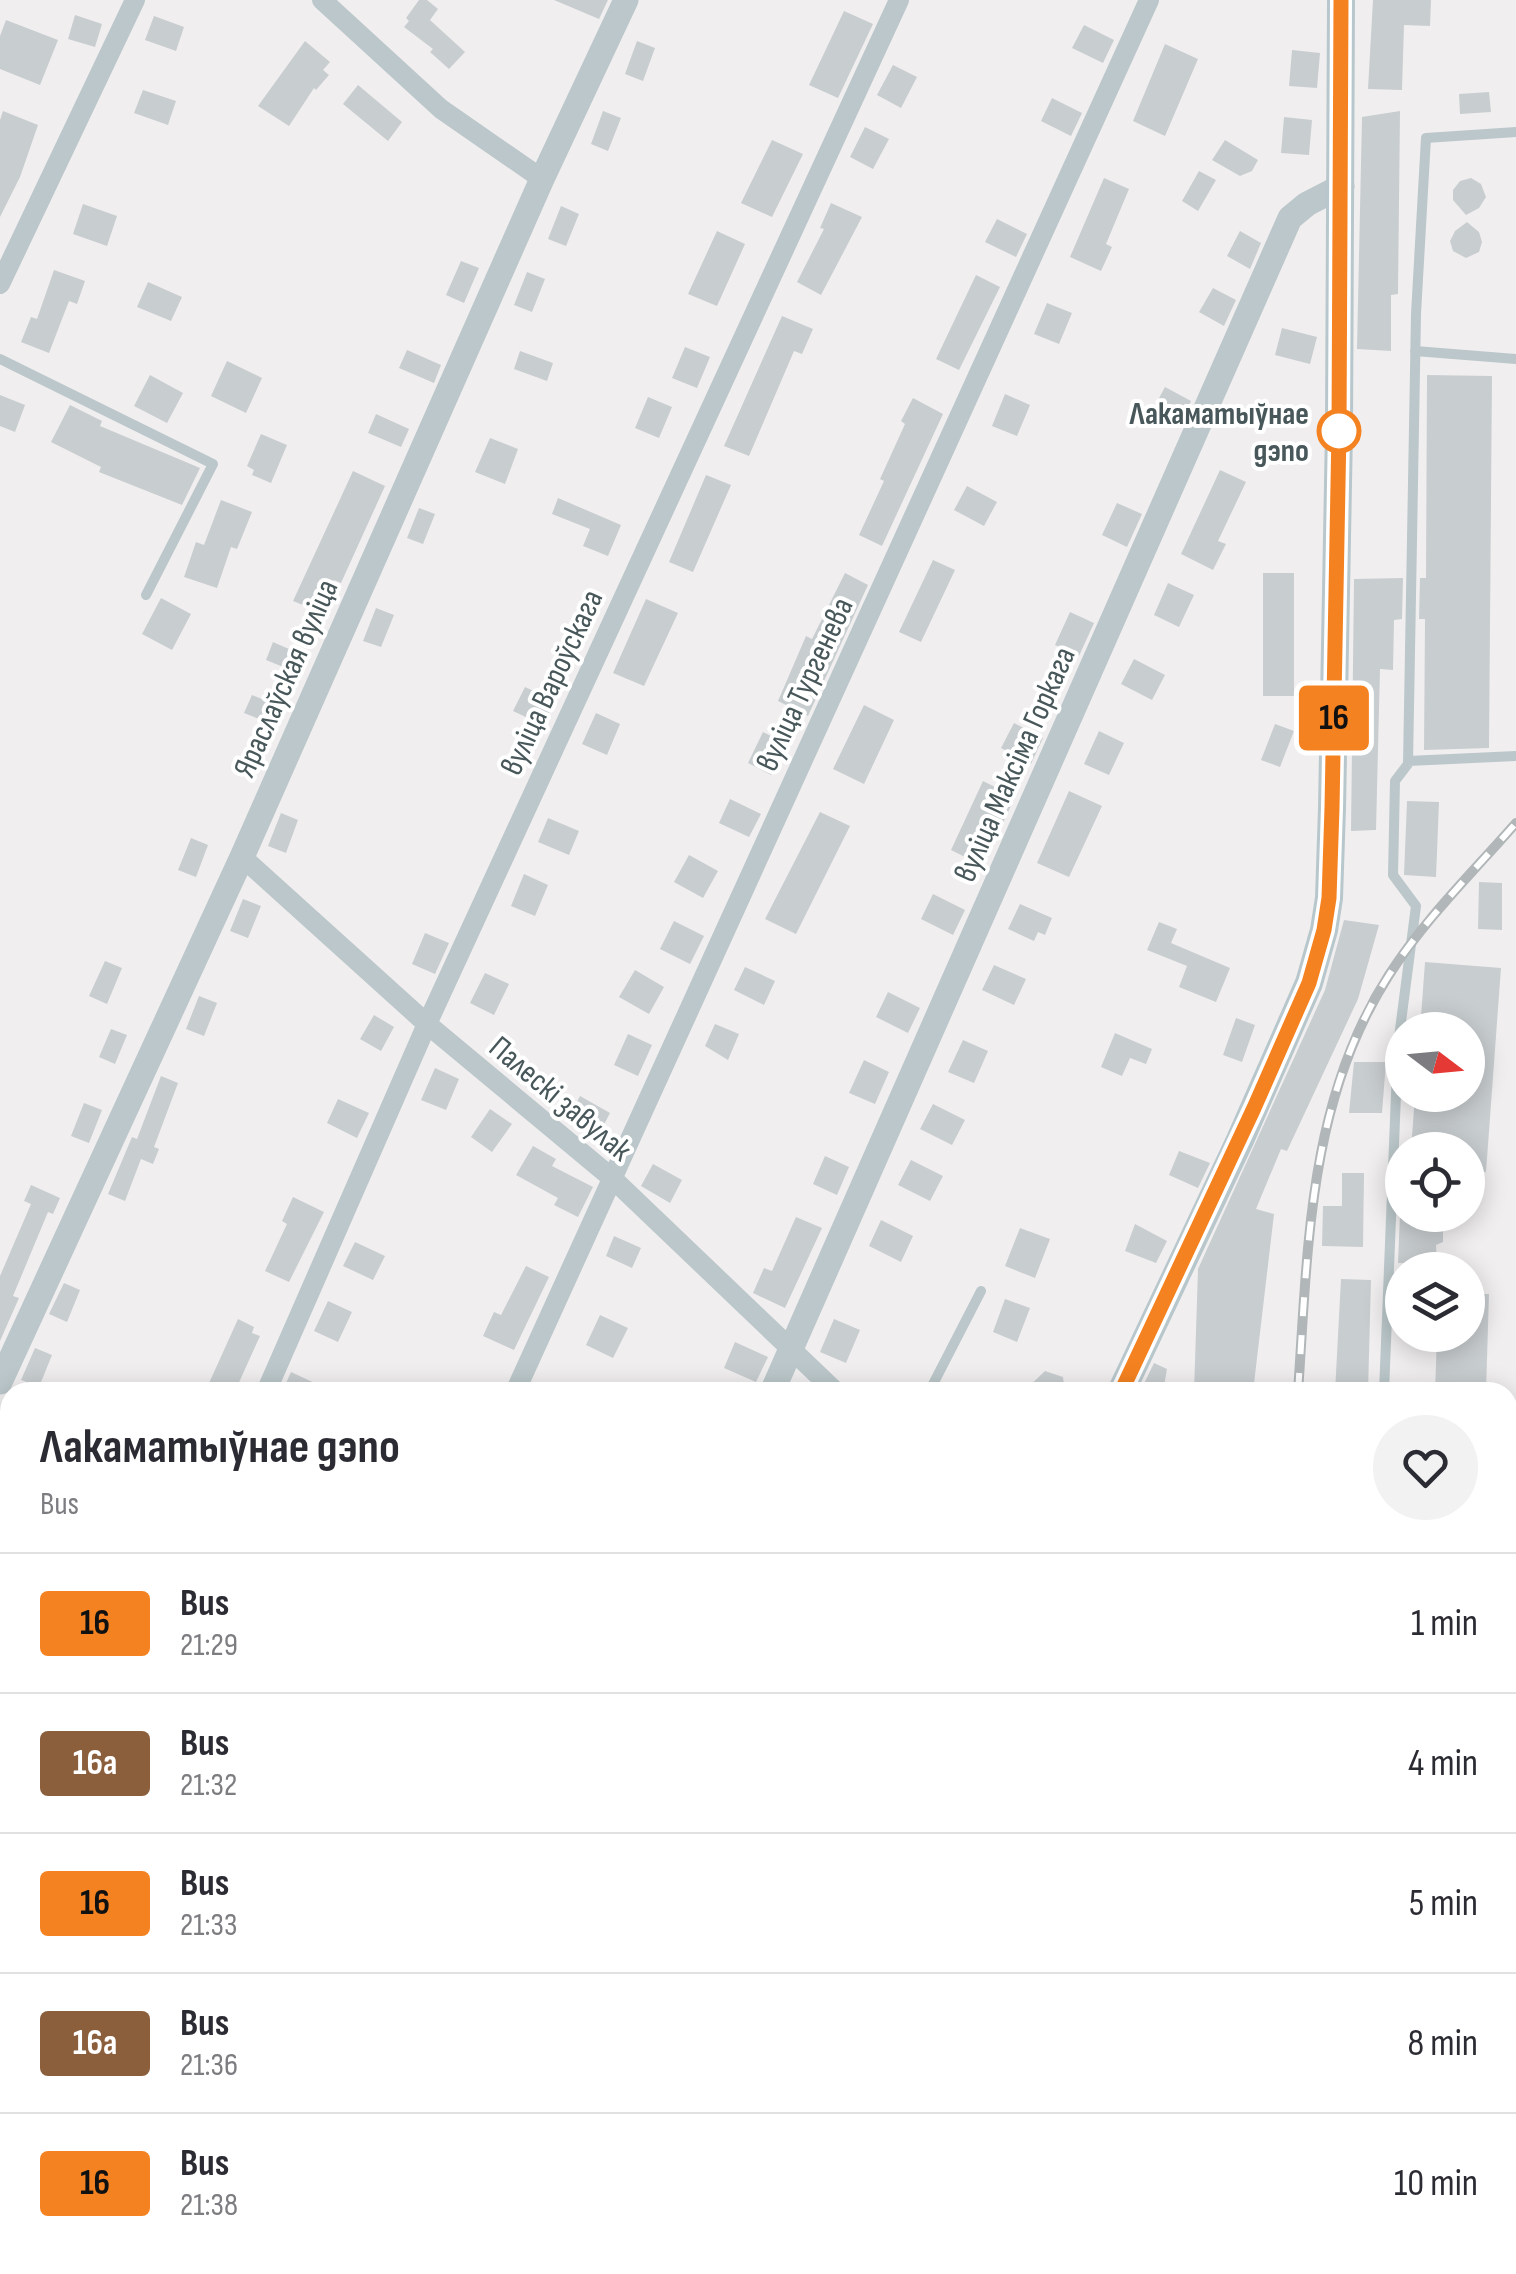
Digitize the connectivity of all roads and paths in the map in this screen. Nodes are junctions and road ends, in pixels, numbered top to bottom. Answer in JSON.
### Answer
{"nodes":[{"id":1,"x":135,"y":0,"type":"edge"},
{"id":2,"x":322,"y":0,"type":"edge"},
{"id":3,"x":626,"y":0,"type":"edge"},
{"id":4,"x":899,"y":0,"type":"edge"},
{"id":5,"x":1149,"y":0,"type":"edge"},
{"id":6,"x":1341,"y":0,"type":"edge"},
{"id":7,"x":1516,"y":132,"type":"edge"},
{"id":8,"x":542,"y":180,"type":"junction"},
{"id":9,"x":1342,"y":186,"type":"junction"},
{"id":10,"x":0,"y":284,"type":"edge"},
{"id":11,"x":1415,"y":351,"type":"junction"},
{"id":12,"x":0,"y":359,"type":"edge"},
{"id":13,"x":1516,"y":359,"type":"edge"},
{"id":14,"x":146,"y":595,"type":"dead end"},
{"id":15,"x":1516,"y":756,"type":"edge"},
{"id":16,"x":1408,"y":761,"type":"junction"},
{"id":17,"x":242,"y":856,"type":"junction"},
{"id":18,"x":427,"y":1024,"type":"junction"},
{"id":19,"x":612,"y":1178,"type":"junction"},
{"id":20,"x":980,"y":1291,"type":"dead end"},
{"id":21,"x":792,"y":1348,"type":"junction"},
{"id":22,"x":0,"y":1382,"type":"edge"},
{"id":23,"x":270,"y":1382,"type":"edge"},
{"id":24,"x":520,"y":1382,"type":"edge"},
{"id":25,"x":777,"y":1382,"type":"edge"},
{"id":26,"x":826,"y":1382,"type":"edge"},
{"id":27,"x":934,"y":1382,"type":"edge"},
{"id":28,"x":1126,"y":1382,"type":"edge"},
{"id":29,"x":1384,"y":1382,"type":"edge"}],
"edges":[{"from":1,"to":10,"type":"street"},
{"from":2,"to":8,"type":"street"},
{"from":3,"to":8,"type":"street","name":"Яраслаўская вуліца"},
{"from":4,"to":18,"type":"street","name":"вуліца Вароўскага"},
{"from":5,"to":19,"type":"street","name":"вуліца Тургенева"},
{"from":6,"to":9,"type":"main road"},
{"from":7,"to":11,"type":"lane"},
{"from":8,"to":17,"type":"street","name":"Яраслаўская вуліца"},
{"from":9,"to":21,"type":"street","name":"вуліца Максіма Горкага"},
{"from":9,"to":28,"type":"main road"},
{"from":11,"to":13,"type":"lane"},
{"from":11,"to":16,"type":"lane"},
{"from":12,"to":14,"type":"lane"},
{"from":15,"to":16,"type":"lane"},
{"from":16,"to":29,"type":"lane"},
{"from":17,"to":18,"type":"street","name":"Палескі завулак"},
{"from":17,"to":22,"type":"street","name":"Яраслаўская вуліца"},
{"from":18,"to":19,"type":"street","name":"Палескі завулак"},
{"from":18,"to":23,"type":"street","name":"вуліца Вароўскага"},
{"from":19,"to":21,"type":"street","name":"Палескі завулак"},
{"from":19,"to":24,"type":"street","name":"вуліца Тургенева"},
{"from":20,"to":27,"type":"lane"},
{"from":21,"to":25,"type":"street","name":"вуліца Максіма Горкага"},
{"from":21,"to":26,"type":"street","name":"Палескі завулак"}]}
